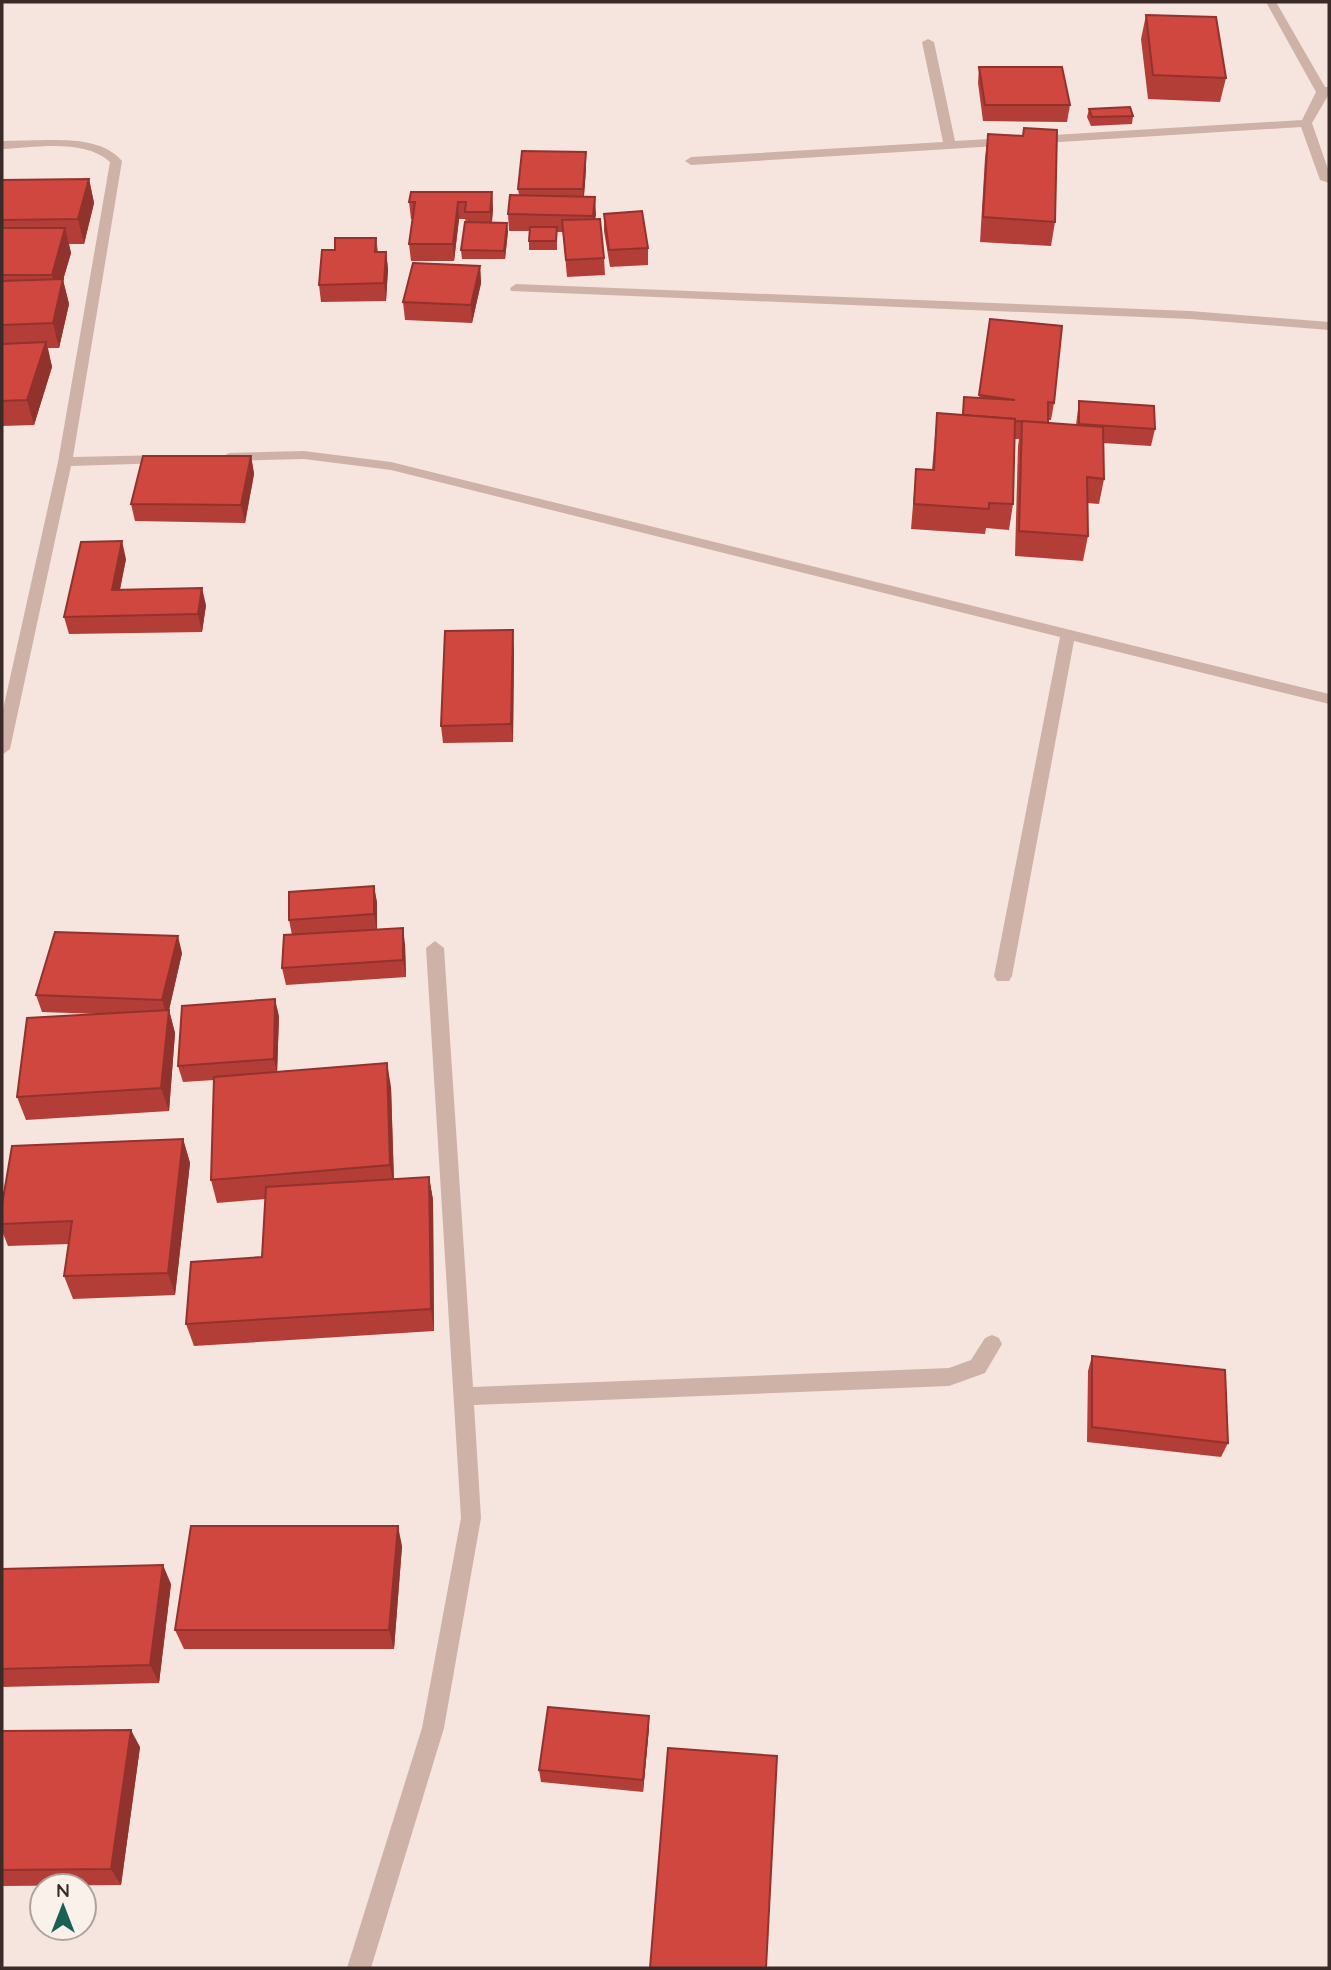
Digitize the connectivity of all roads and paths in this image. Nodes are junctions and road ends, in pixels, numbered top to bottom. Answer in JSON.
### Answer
{"nodes":[{"id":1,"x":1271,"y":2,"type":"edge"},
{"id":2,"x":928,"y":41,"type":"dead end"},
{"id":3,"x":1326,"y":91,"type":"edge"},
{"id":4,"x":1306,"y":123,"type":"junction"},
{"id":5,"x":2,"y":145,"type":"edge"},
{"id":6,"x":950,"y":146,"type":"junction"},
{"id":7,"x":691,"y":161,"type":"dead end"},
{"id":8,"x":1326,"y":180,"type":"dead end"},
{"id":9,"x":516,"y":288,"type":"dead end"},
{"id":10,"x":1329,"y":326,"type":"edge"},
{"id":11,"x":184,"y":458,"type":"edge"},
{"id":12,"x":211,"y":458,"type":"edge"},
{"id":13,"x":65,"y":462,"type":"junction"},
{"id":14,"x":1068,"y":634,"type":"junction"},
{"id":15,"x":1329,"y":699,"type":"edge"},
{"id":16,"x":2,"y":748,"type":"edge"},
{"id":17,"x":435,"y":948,"type":"dead end"},
{"id":18,"x":1003,"y":976,"type":"dead end"},
{"id":19,"x":992,"y":1345,"type":"dead end"},
{"id":20,"x":463,"y":1396,"type":"junction"},
{"id":21,"x":359,"y":1968,"type":"edge"}],
"edges":[{"from":1,"to":3,"type":"street"},
{"from":2,"to":6,"type":"street"},
{"from":3,"to":4,"type":"street"},
{"from":4,"to":6,"type":"street"},
{"from":4,"to":8,"type":"street"},
{"from":5,"to":13,"type":"street"},
{"from":6,"to":7,"type":"street"},
{"from":9,"to":10,"type":"street"},
{"from":11,"to":13,"type":"street"},
{"from":12,"to":14,"type":"street"},
{"from":13,"to":16,"type":"street"},
{"from":14,"to":15,"type":"street"},
{"from":14,"to":18,"type":"street"},
{"from":17,"to":20,"type":"street"},
{"from":19,"to":20,"type":"street"},
{"from":20,"to":21,"type":"street"}]}
